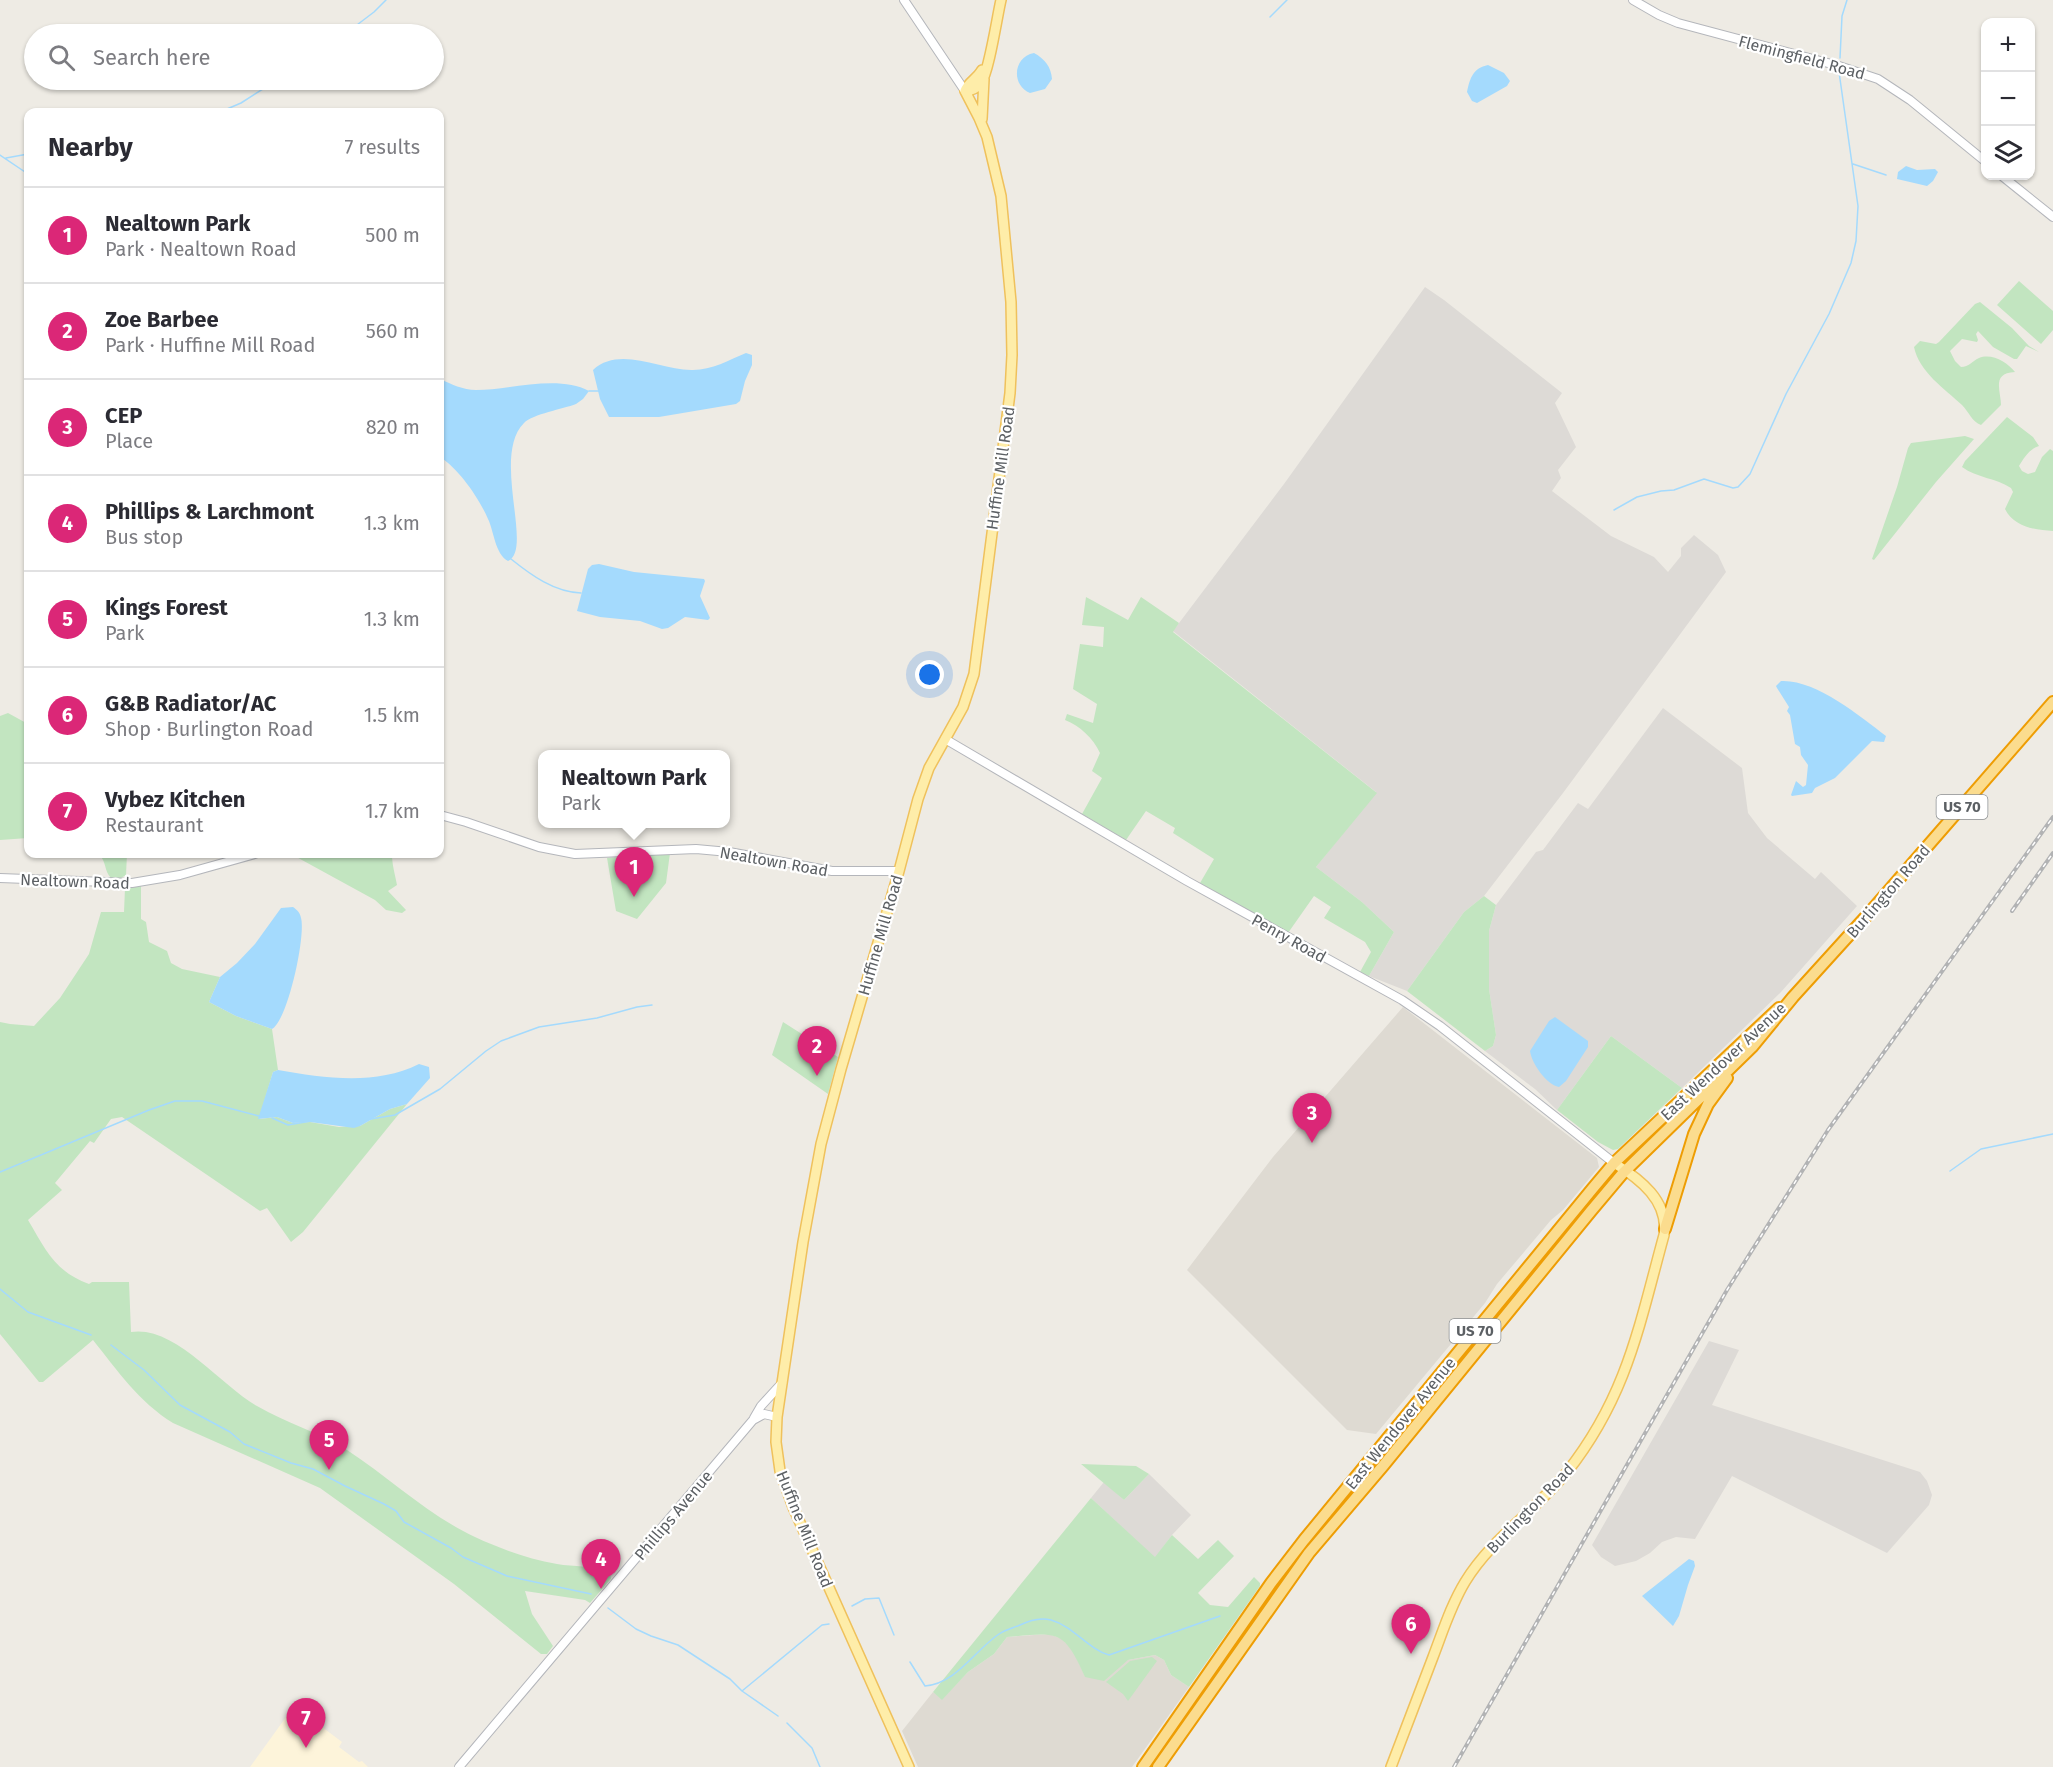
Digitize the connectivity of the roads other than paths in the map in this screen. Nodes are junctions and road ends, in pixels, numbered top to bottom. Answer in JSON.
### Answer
{"nodes":[{"id":1,"x":904,"y":0,"type":"edge"},
{"id":2,"x":1001,"y":0,"type":"edge"},
{"id":3,"x":1633,"y":0,"type":"edge"},
{"id":4,"x":987,"y":63,"type":"junction"},
{"id":5,"x":985,"y":75,"type":"junction"},
{"id":6,"x":965,"y":91,"type":"junction"},
{"id":7,"x":982,"y":124,"type":"junction"},
{"id":8,"x":1981,"y":158,"type":"edge"},
{"id":9,"x":2007,"y":180,"type":"edge"},
{"id":10,"x":2053,"y":217,"type":"edge"},
{"id":11,"x":2053,"y":702,"type":"edge"},
{"id":12,"x":945,"y":739,"type":"junction"},
{"id":13,"x":444,"y":816,"type":"edge"},
{"id":14,"x":241,"y":858,"type":"edge"},
{"id":15,"x":899,"y":871,"type":"junction"},
{"id":16,"x":0,"y":878,"type":"edge"},
{"id":17,"x":1793,"y":997,"type":"junction"},
{"id":18,"x":1752,"y":1047,"type":"junction"},
{"id":19,"x":1614,"y":1163,"type":"junction"},
{"id":20,"x":1624,"y":1172,"type":"junction"},
{"id":21,"x":1665,"y":1229,"type":"junction"},
{"id":22,"x":1547,"y":1245,"type":"junction"},
{"id":23,"x":1661,"y":1246,"type":"junction"},
{"id":24,"x":1502,"y":1299,"type":"junction"},
{"id":25,"x":1510,"y":1310,"type":"junction"},
{"id":26,"x":782,"y":1383,"type":"junction"},
{"id":27,"x":1448,"y":1386,"type":"junction"},
{"id":28,"x":777,"y":1417,"type":"junction"},
{"id":29,"x":753,"y":1420,"type":"junction"},
{"id":30,"x":459,"y":1767,"type":"edge"},
{"id":31,"x":909,"y":1767,"type":"edge"},
{"id":32,"x":1143,"y":1767,"type":"edge"},
{"id":33,"x":1158,"y":1767,"type":"edge"},
{"id":34,"x":1391,"y":1767,"type":"edge"}],
"edges":[{"from":1,"to":6,"type":"street"},
{"from":2,"to":4,"type":"main road"},
{"from":3,"to":8,"type":"street","name":"Flemingfield Road"},
{"from":4,"to":5,"type":"main road"},
{"from":4,"to":6,"type":"main road"},
{"from":5,"to":6,"type":"main road"},
{"from":5,"to":7,"type":"main road"},
{"from":6,"to":7,"type":"main road","name":"Huffine Mill Road"},
{"from":7,"to":12,"type":"main road","name":"Huffine Mill Road"},
{"from":9,"to":10,"type":"street"},
{"from":11,"to":17,"type":"highway","name":"Burlington Road","number":"US 70"},
{"from":12,"to":15,"type":"main road","name":"Huffine Mill Road"},
{"from":12,"to":19,"type":"street","name":"Penry Road"},
{"from":13,"to":15,"type":"street","name":"Nealtown Road"},
{"from":14,"to":16,"type":"street","name":"Nealtown Road"},
{"from":15,"to":26,"type":"main road","name":"Huffine Mill Road"},
{"from":17,"to":18,"type":"highway","name":"East Wendover Avenue","number":"US 70"},
{"from":17,"to":19,"type":"highway","name":"East Wendover Avenue","number":"US 70"},
{"from":18,"to":20,"type":"highway","name":"East Wendover Avenue","number":"US 70"},
{"from":18,"to":21,"type":"highway"},
{"from":19,"to":20,"type":"main road","name":"Burlington Road"},
{"from":19,"to":22,"type":"highway","name":"East Wendover Avenue","number":"US 70"},
{"from":20,"to":21,"type":"main road","name":"Burlington Road"},
{"from":20,"to":23,"type":"main road","name":"Burlington Road"},
{"from":20,"to":25,"type":"highway","name":"East Wendover Avenue","number":"US 70"},
{"from":21,"to":23,"type":"main road","name":"Burlington Road"},
{"from":22,"to":24,"type":"highway","name":"East Wendover Avenue","number":"US 70"},
{"from":22,"to":25,"type":"highway"},
{"from":23,"to":34,"type":"main road","name":"Burlington Road"},
{"from":24,"to":27,"type":"highway"},
{"from":24,"to":32,"type":"highway","name":"East Wendover Avenue","number":"US 70"},
{"from":25,"to":27,"type":"highway","name":"East Wendover Avenue","number":"US 70"},
{"from":26,"to":28,"type":"main road","name":"Huffine Mill Road"},
{"from":26,"to":29,"type":"street","name":"Phillips Avenue"},
{"from":27,"to":33,"type":"highway","name":"East Wendover Avenue","number":"US 70"},
{"from":28,"to":29,"type":"street"},
{"from":28,"to":31,"type":"main road","name":"Huffine Mill Road"},
{"from":29,"to":30,"type":"street","name":"Phillips Avenue"}]}
